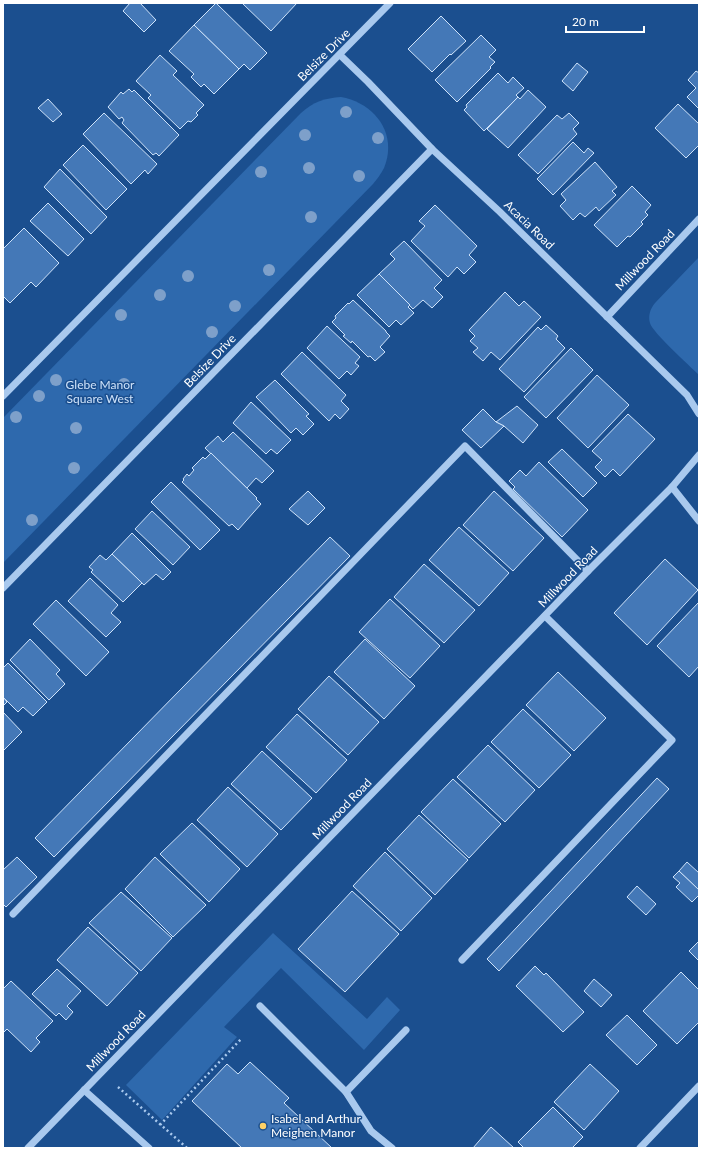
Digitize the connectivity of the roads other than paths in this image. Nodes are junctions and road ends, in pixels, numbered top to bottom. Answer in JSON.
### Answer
{"nodes":[{"id":1,"x":390,"y":3,"type":"edge"},
{"id":2,"x":340,"y":55,"type":"junction"},
{"id":3,"x":432,"y":149,"type":"junction"},
{"id":4,"x":699,"y":219,"type":"edge"},
{"id":5,"x":607,"y":316,"type":"junction"},
{"id":6,"x":3,"y":396,"type":"edge"},
{"id":7,"x":699,"y":414,"type":"edge"},
{"id":8,"x":699,"y":455,"type":"edge"},
{"id":9,"x":672,"y":487,"type":"junction"},
{"id":10,"x":699,"y":521,"type":"edge"},
{"id":11,"x":588,"y":571,"type":"junction"},
{"id":12,"x":3,"y":588,"type":"edge"},
{"id":13,"x":545,"y":616,"type":"junction"},
{"id":14,"x":12,"y":914,"type":"dead end"},
{"id":15,"x":462,"y":960,"type":"dead end"},
{"id":16,"x":260,"y":1006,"type":"dead end"},
{"id":17,"x":406,"y":1030,"type":"dead end"},
{"id":18,"x":84,"y":1090,"type":"junction"},
{"id":19,"x":698,"y":1090,"type":"edge"},
{"id":20,"x":346,"y":1092,"type":"junction"},
{"id":21,"x":33,"y":1146,"type":"edge"},
{"id":22,"x":149,"y":1148,"type":"edge"},
{"id":23,"x":392,"y":1148,"type":"edge"},
{"id":24,"x":640,"y":1148,"type":"edge"}],
"edges":[{"from":1,"to":2,"type":"street","name":"Belsize Drive"},
{"from":2,"to":3,"type":"street","name":"Acacia Road"},
{"from":2,"to":6,"type":"street","name":"Belsize Drive"},
{"from":3,"to":5,"type":"street","name":"Acacia Road"},
{"from":3,"to":12,"type":"street","name":"Belsize Drive"},
{"from":4,"to":5,"type":"street","name":"Millwood Road"},
{"from":5,"to":7,"type":"street","name":"Acacia Road"},
{"from":8,"to":9,"type":"street"},
{"from":9,"to":10,"type":"street"},
{"from":9,"to":11,"type":"street","name":"Millwood Road"},
{"from":11,"to":13,"type":"street","name":"Millwood Road"},
{"from":11,"to":14,"type":"street"},
{"from":13,"to":15,"type":"street"},
{"from":13,"to":18,"type":"street","name":"Millwood Road"},
{"from":16,"to":20,"type":"street"},
{"from":17,"to":20,"type":"street"},
{"from":18,"to":21,"type":"street","name":"Millwood Road"},
{"from":18,"to":22,"type":"street"},
{"from":19,"to":24,"type":"street"},
{"from":20,"to":23,"type":"street"}]}
